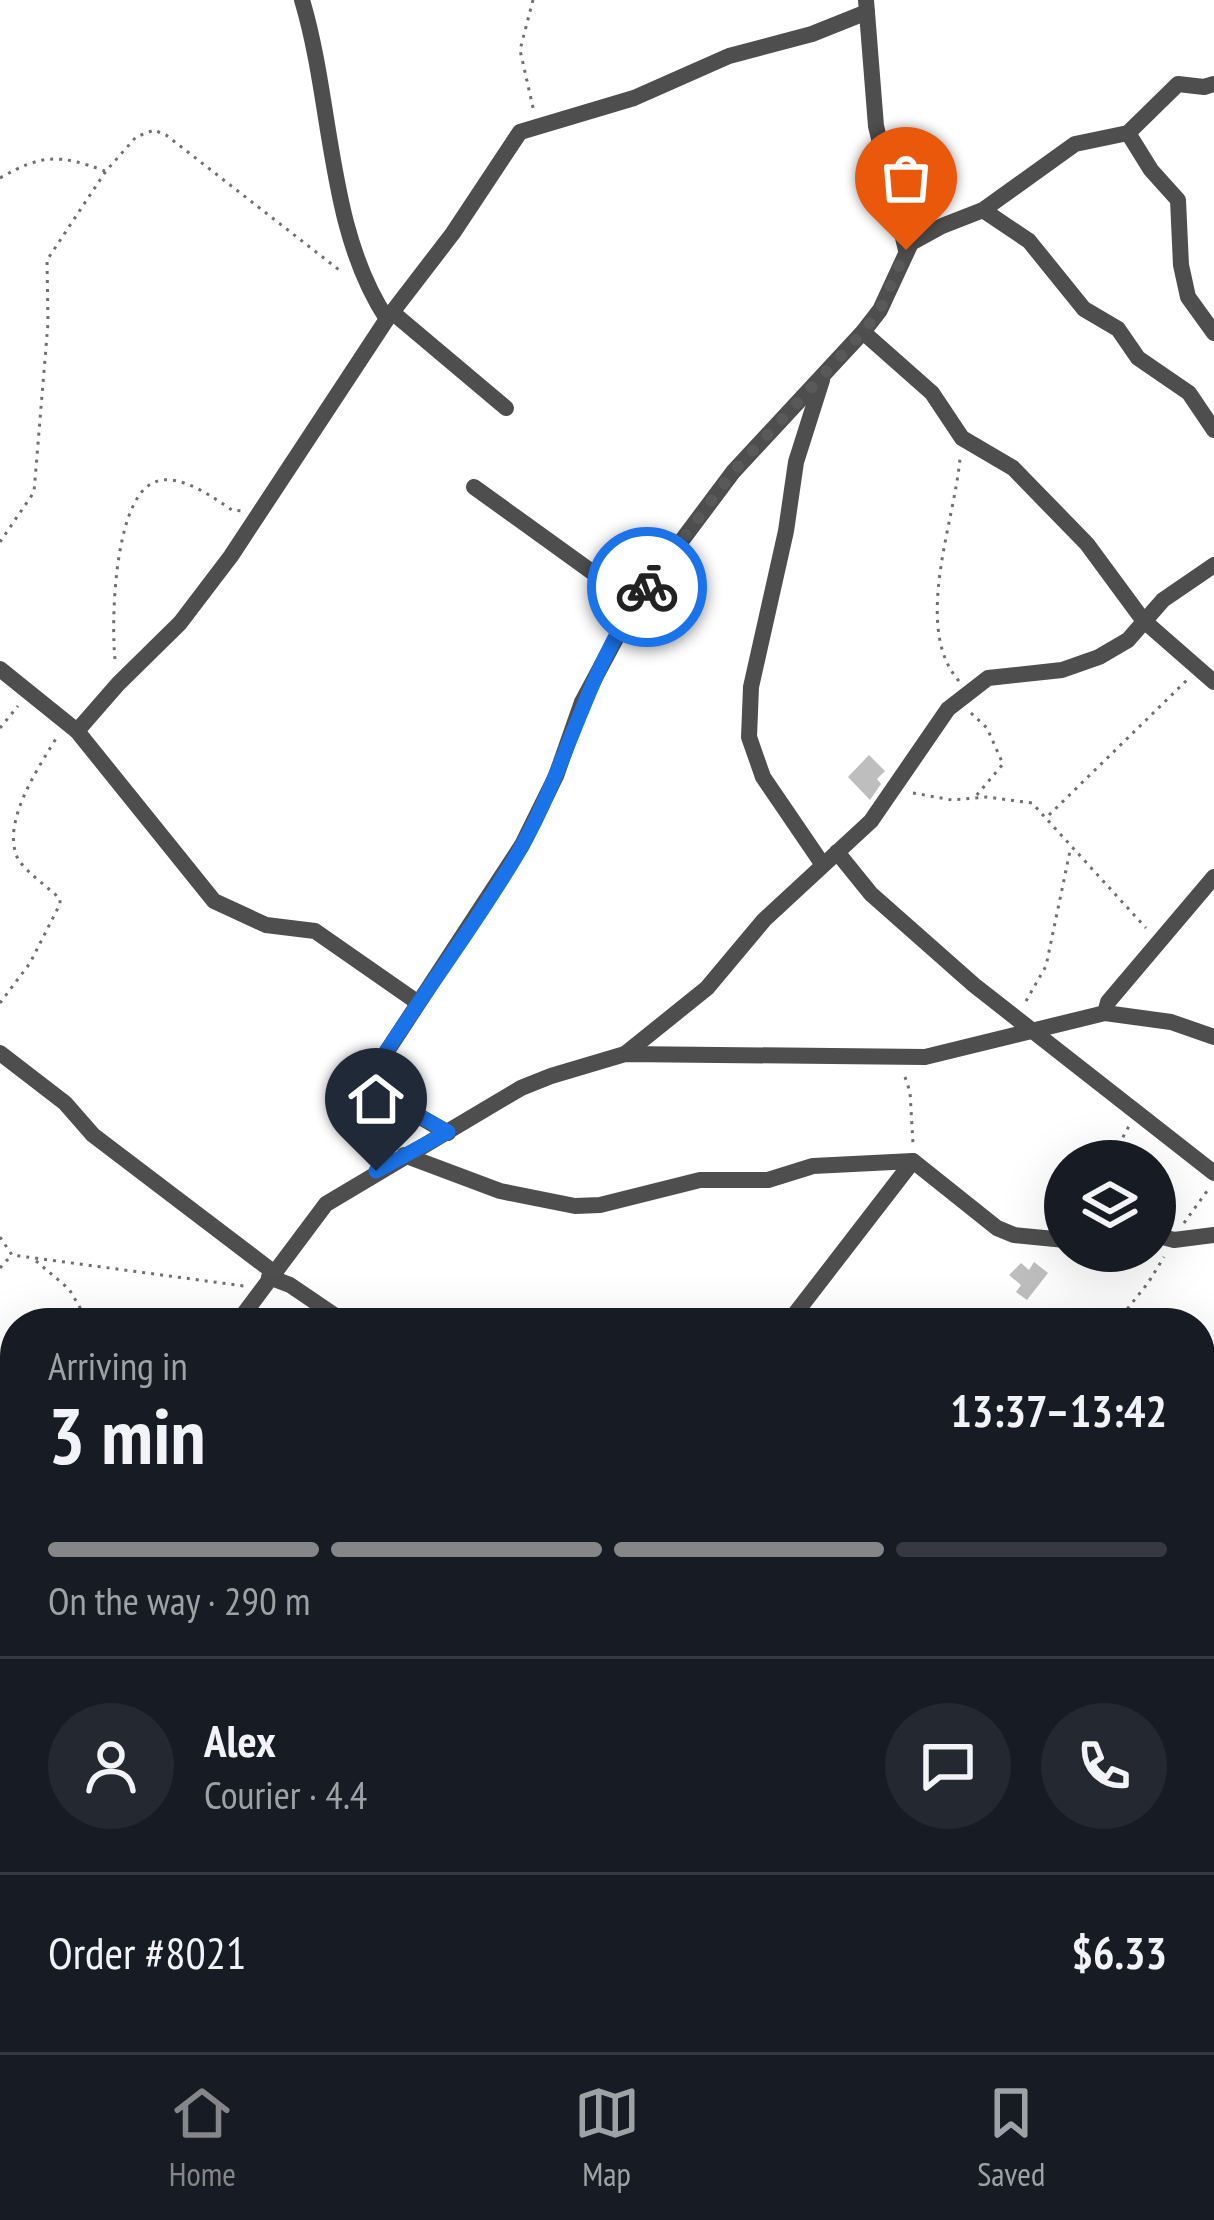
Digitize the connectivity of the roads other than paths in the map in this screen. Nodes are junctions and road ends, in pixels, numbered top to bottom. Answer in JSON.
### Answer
{"nodes":[{"id":1,"x":302,"y":0,"type":"edge"},
{"id":2,"x":866,"y":6,"type":"edge"},
{"id":3,"x":1214,"y":84,"type":"edge"},
{"id":4,"x":1127,"y":133,"type":"junction"},
{"id":5,"x":983,"y":210,"type":"junction"},
{"id":6,"x":906,"y":250,"type":"junction"},
{"id":7,"x":390,"y":315,"type":"junction"},
{"id":8,"x":863,"y":332,"type":"junction"},
{"id":9,"x":1214,"y":333,"type":"edge"},
{"id":10,"x":823,"y":377,"type":"junction"},
{"id":11,"x":506,"y":408,"type":"dead end"},
{"id":12,"x":1214,"y":430,"type":"edge"},
{"id":13,"x":474,"y":487,"type":"dead end"},
{"id":14,"x":1214,"y":566,"type":"edge"},
{"id":15,"x":635,"y":603,"type":"junction"},
{"id":16,"x":1143,"y":620,"type":"junction"},
{"id":17,"x":0,"y":668,"type":"edge"},
{"id":18,"x":1214,"y":682,"type":"edge"},
{"id":19,"x":72,"y":726,"type":"junction"},
{"id":20,"x":830,"y":858,"type":"junction"},
{"id":21,"x":1214,"y":878,"type":"edge"},
{"id":22,"x":417,"y":1002,"type":"junction"},
{"id":23,"x":1105,"y":1013,"type":"junction"},
{"id":24,"x":1033,"y":1030,"type":"junction"},
{"id":25,"x":1214,"y":1037,"type":"edge"},
{"id":26,"x":0,"y":1053,"type":"edge"},
{"id":27,"x":625,"y":1054,"type":"junction"},
{"id":28,"x":448,"y":1132,"type":"junction"},
{"id":29,"x":404,"y":1155,"type":"junction"},
{"id":30,"x":913,"y":1161,"type":"junction"},
{"id":31,"x":1214,"y":1173,"type":"edge"},
{"id":32,"x":1214,"y":1235,"type":"edge"},
{"id":33,"x":1176,"y":1237,"type":"edge"},
{"id":34,"x":1044,"y":1238,"type":"edge"},
{"id":35,"x":267,"y":1279,"type":"junction"},
{"id":36,"x":247,"y":1308,"type":"edge"},
{"id":37,"x":323,"y":1308,"type":"edge"},
{"id":38,"x":800,"y":1308,"type":"edge"}],
"edges":[{"from":1,"to":7,"type":"street"},
{"from":2,"to":6,"type":"street"},
{"from":2,"to":7,"type":"street"},
{"from":3,"to":4,"type":"street"},
{"from":4,"to":5,"type":"street"},
{"from":4,"to":9,"type":"street"},
{"from":5,"to":6,"type":"street"},
{"from":5,"to":12,"type":"street"},
{"from":6,"to":8,"type":"street"},
{"from":7,"to":11,"type":"street"},
{"from":7,"to":19,"type":"street"},
{"from":8,"to":10,"type":"street"},
{"from":8,"to":16,"type":"street"},
{"from":10,"to":15,"type":"street"},
{"from":10,"to":20,"type":"street"},
{"from":13,"to":15,"type":"street"},
{"from":14,"to":16,"type":"street"},
{"from":15,"to":22,"type":"street"},
{"from":16,"to":18,"type":"street"},
{"from":16,"to":20,"type":"street"},
{"from":17,"to":19,"type":"street"},
{"from":19,"to":22,"type":"street"},
{"from":20,"to":24,"type":"street"},
{"from":20,"to":27,"type":"street"},
{"from":21,"to":23,"type":"street"},
{"from":22,"to":28,"type":"street"},
{"from":23,"to":24,"type":"street"},
{"from":23,"to":25,"type":"street"},
{"from":24,"to":27,"type":"street"},
{"from":24,"to":31,"type":"street"},
{"from":26,"to":35,"type":"street"},
{"from":27,"to":28,"type":"street"},
{"from":28,"to":29,"type":"street"},
{"from":29,"to":30,"type":"street"},
{"from":29,"to":35,"type":"street"},
{"from":30,"to":34,"type":"street"},
{"from":30,"to":38,"type":"street"},
{"from":32,"to":33,"type":"street"},
{"from":35,"to":36,"type":"street"},
{"from":35,"to":37,"type":"street"}]}
